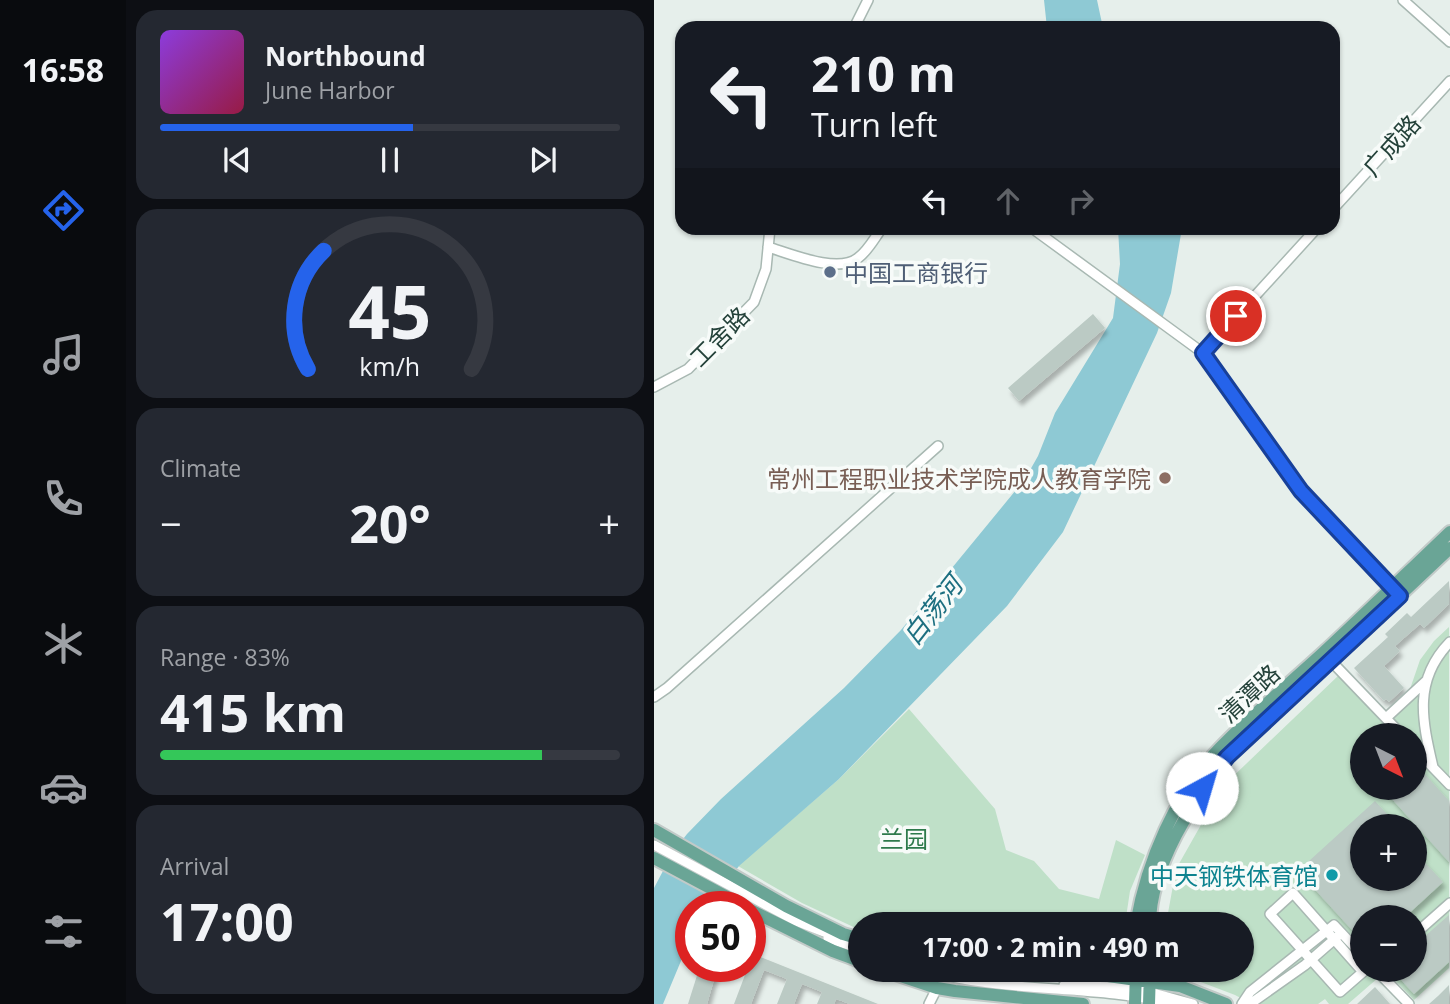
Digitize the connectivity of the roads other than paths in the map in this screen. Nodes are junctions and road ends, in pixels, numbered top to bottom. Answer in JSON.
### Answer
{"nodes":[{"id":1,"x":869,"y":0,"type":"edge"},
{"id":2,"x":1402,"y":0,"type":"edge"},
{"id":3,"x":858,"y":21,"type":"edge"},
{"id":4,"x":1450,"y":42,"type":"edge"},
{"id":5,"x":1450,"y":81,"type":"edge"},
{"id":6,"x":1340,"y":201,"type":"edge"},
{"id":7,"x":769,"y":235,"type":"edge"},
{"id":8,"x":877,"y":235,"type":"edge"},
{"id":9,"x":1042,"y":235,"type":"edge"},
{"id":10,"x":1311,"y":235,"type":"edge"},
{"id":11,"x":768,"y":247,"type":"junction"},
{"id":12,"x":1203,"y":353,"type":"junction"},
{"id":13,"x":654,"y":387,"type":"edge"},
{"id":14,"x":938,"y":446,"type":"dead end"},
{"id":15,"x":1450,"y":532,"type":"edge"},
{"id":16,"x":1450,"y":548,"type":"edge"},
{"id":17,"x":1396,"y":592,"type":"junction"},
{"id":18,"x":1450,"y":642,"type":"edge"},
{"id":19,"x":1331,"y":661,"type":"junction"},
{"id":20,"x":1426,"y":681,"type":"junction"},
{"id":21,"x":654,"y":697,"type":"edge"},
{"id":22,"x":1386,"y":718,"type":"junction"},
{"id":23,"x":1391,"y":723,"type":"edge"},
{"id":24,"x":1428,"y":762,"type":"edge"},
{"id":25,"x":1433,"y":767,"type":"junction"},
{"id":26,"x":1450,"y":785,"type":"edge"},
{"id":27,"x":654,"y":833,"type":"edge"},
{"id":28,"x":654,"y":845,"type":"edge"},
{"id":29,"x":654,"y":851,"type":"edge"},
{"id":30,"x":666,"y":856,"type":"edge"},
{"id":31,"x":726,"y":886,"type":"junction"},
{"id":32,"x":730,"y":891,"type":"edge"},
{"id":33,"x":1450,"y":903,"type":"edge"},
{"id":34,"x":1139,"y":912,"type":"edge"},
{"id":35,"x":1150,"y":912,"type":"edge"},
{"id":36,"x":766,"y":918,"type":"edge"},
{"id":37,"x":1427,"y":923,"type":"edge"},
{"id":38,"x":1327,"y":931,"type":"junction"},
{"id":39,"x":848,"y":935,"type":"edge"},
{"id":40,"x":1338,"y":936,"type":"junction"},
{"id":41,"x":848,"y":942,"type":"edge"},
{"id":42,"x":1350,"y":946,"type":"edge"},
{"id":43,"x":1303,"y":951,"type":"junction"},
{"id":44,"x":848,"y":956,"type":"edge"},
{"id":45,"x":1311,"y":960,"type":"junction"},
{"id":46,"x":919,"y":982,"type":"edge"},
{"id":47,"x":970,"y":982,"type":"edge"},
{"id":48,"x":1010,"y":982,"type":"edge"},
{"id":49,"x":1093,"y":982,"type":"edge"},
{"id":50,"x":1388,"y":982,"type":"edge"},
{"id":51,"x":937,"y":988,"type":"junction"},
{"id":52,"x":1135,"y":988,"type":"edge"},
{"id":53,"x":1150,"y":989,"type":"edge"},
{"id":54,"x":978,"y":993,"type":"junction"},
{"id":55,"x":1022,"y":993,"type":"junction"},
{"id":56,"x":929,"y":1004,"type":"edge"},
{"id":57,"x":995,"y":1004,"type":"edge"},
{"id":58,"x":1006,"y":1004,"type":"edge"},
{"id":59,"x":1083,"y":1004,"type":"edge"},
{"id":60,"x":1174,"y":1004,"type":"edge"},
{"id":61,"x":1193,"y":1004,"type":"edge"},
{"id":62,"x":1226,"y":1004,"type":"edge"},
{"id":63,"x":1242,"y":1004,"type":"edge"},
{"id":64,"x":1250,"y":1004,"type":"edge"},
{"id":65,"x":1409,"y":1004,"type":"edge"}],
"edges":[{"from":1,"to":3,"type":"street"},
{"from":2,"to":4,"type":"street"},
{"from":5,"to":6,"type":"street","name":"广成路"},
{"from":7,"to":11,"type":"street","name":"工舍路"},
{"from":8,"to":11,"type":"street"},
{"from":9,"to":12,"type":"street"},
{"from":10,"to":12,"type":"street"},
{"from":11,"to":13,"type":"street","name":"工舍路"},
{"from":12,"to":17,"type":"street"},
{"from":14,"to":21,"type":"street"},
{"from":15,"to":17,"type":"main road","name":"清潭路"},
{"from":16,"to":17,"type":"main road","name":"清潭路"},
{"from":17,"to":19,"type":"main road","name":"清潭路"},
{"from":17,"to":34,"type":"main road","name":"清潭路"},
{"from":18,"to":20,"type":"street"},
{"from":19,"to":22,"type":"street"},
{"from":19,"to":35,"type":"main road","name":"清潭路"},
{"from":20,"to":22,"type":"street"},
{"from":20,"to":25,"type":"street"},
{"from":22,"to":23,"type":"street"},
{"from":24,"to":25,"type":"street"},
{"from":25,"to":26,"type":"street"},
{"from":27,"to":30,"type":"main road"},
{"from":28,"to":30,"type":"street"},
{"from":29,"to":30,"type":"street"},
{"from":30,"to":31,"type":"main road"},
{"from":30,"to":31,"type":"main road"},
{"from":31,"to":32,"type":"main road"},
{"from":31,"to":39,"type":"main road"},
{"from":31,"to":41,"type":"street"},
{"from":33,"to":37,"type":"street"},
{"from":36,"to":44,"type":"main road"},
{"from":38,"to":40,"type":"street"},
{"from":38,"to":43,"type":"street"},
{"from":38,"to":43,"type":"street"},
{"from":40,"to":42,"type":"street"},
{"from":40,"to":45,"type":"street"},
{"from":40,"to":45,"type":"street"},
{"from":43,"to":45,"type":"street"},
{"from":43,"to":63,"type":"street"},
{"from":45,"to":64,"type":"street"},
{"from":46,"to":51,"type":"main road"},
{"from":47,"to":55,"type":"street"},
{"from":48,"to":52,"type":"street"},
{"from":49,"to":52,"type":"main road"},
{"from":50,"to":65,"type":"street"},
{"from":51,"to":54,"type":"main road"},
{"from":51,"to":56,"type":"street"},
{"from":52,"to":53,"type":"main road"},
{"from":52,"to":55,"type":"street"},
{"from":53,"to":60,"type":"street"},
{"from":53,"to":61,"type":"street"},
{"from":53,"to":62,"type":"main road"},
{"from":54,"to":55,"type":"main road"},
{"from":54,"to":57,"type":"main road"},
{"from":55,"to":58,"type":"main road"},
{"from":55,"to":59,"type":"main road"}]}
